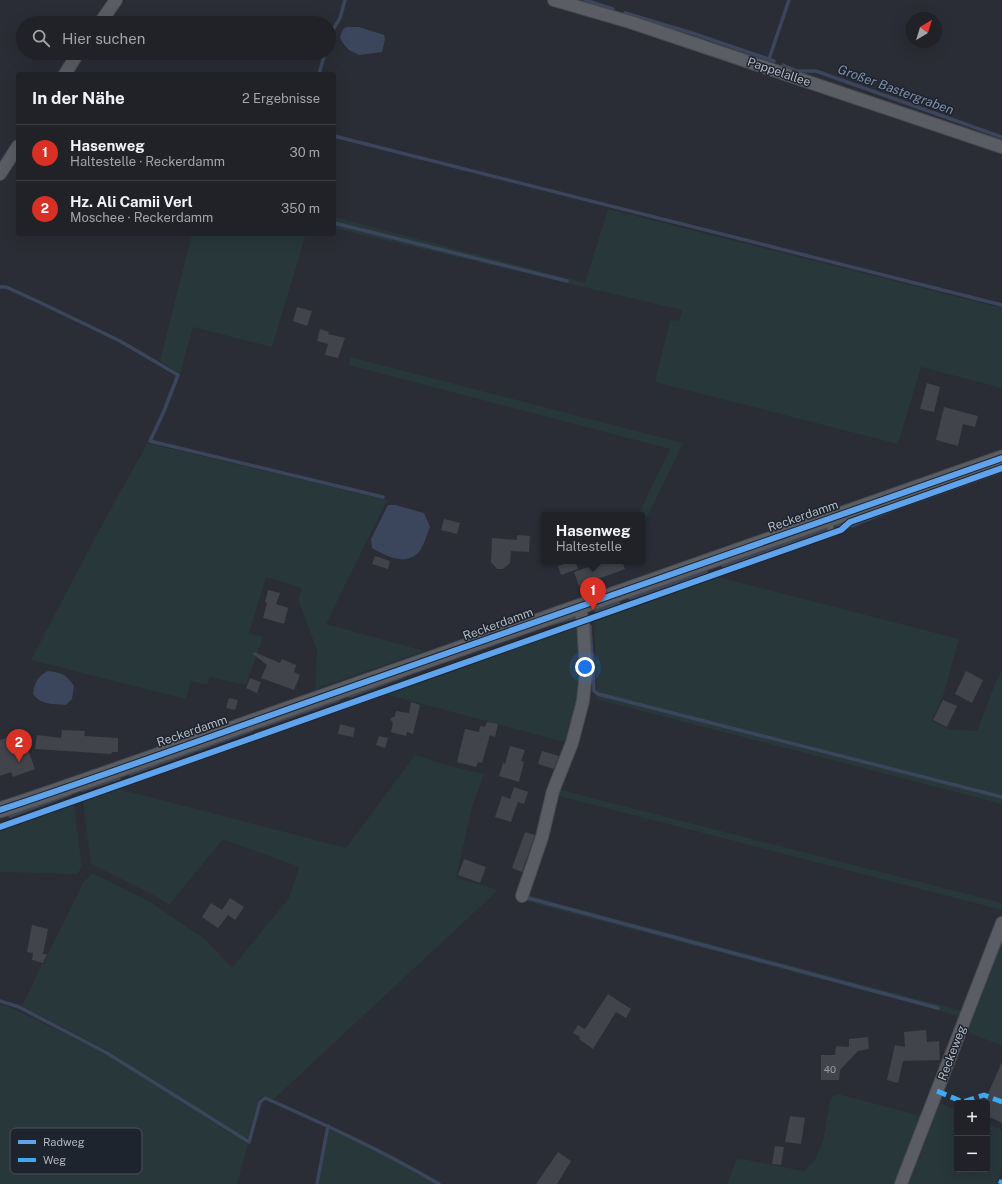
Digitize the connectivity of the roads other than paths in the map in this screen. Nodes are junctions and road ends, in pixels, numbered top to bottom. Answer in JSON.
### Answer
{"nodes":[{"id":1,"x":116,"y":0,"type":"edge"},
{"id":2,"x":554,"y":0,"type":"edge"},
{"id":3,"x":105,"y":16,"type":"edge"},
{"id":4,"x":74,"y":60,"type":"edge"},
{"id":5,"x":66,"y":72,"type":"edge"},
{"id":6,"x":1002,"y":147,"type":"edge"},
{"id":7,"x":16,"y":149,"type":"edge"},
{"id":8,"x":0,"y":174,"type":"edge"},
{"id":9,"x":1002,"y":458,"type":"edge"},
{"id":10,"x":579,"y":607,"type":"junction"},
{"id":11,"x":0,"y":810,"type":"edge"},
{"id":12,"x":522,"y":896,"type":"dead end"},
{"id":13,"x":1002,"y":923,"type":"edge"},
{"id":14,"x":901,"y":1184,"type":"edge"}],
"edges":[{"from":1,"to":3,"type":"street"},
{"from":2,"to":6,"type":"street","name":"Pappelallee"},
{"from":4,"to":5,"type":"street"},
{"from":7,"to":8,"type":"street"},
{"from":9,"to":10,"type":"street","name":"Reckerdamm"},
{"from":10,"to":11,"type":"street","name":"Reckerdamm"},
{"from":10,"to":12,"type":"street"},
{"from":13,"to":14,"type":"street","name":"Reckeweg"}]}
